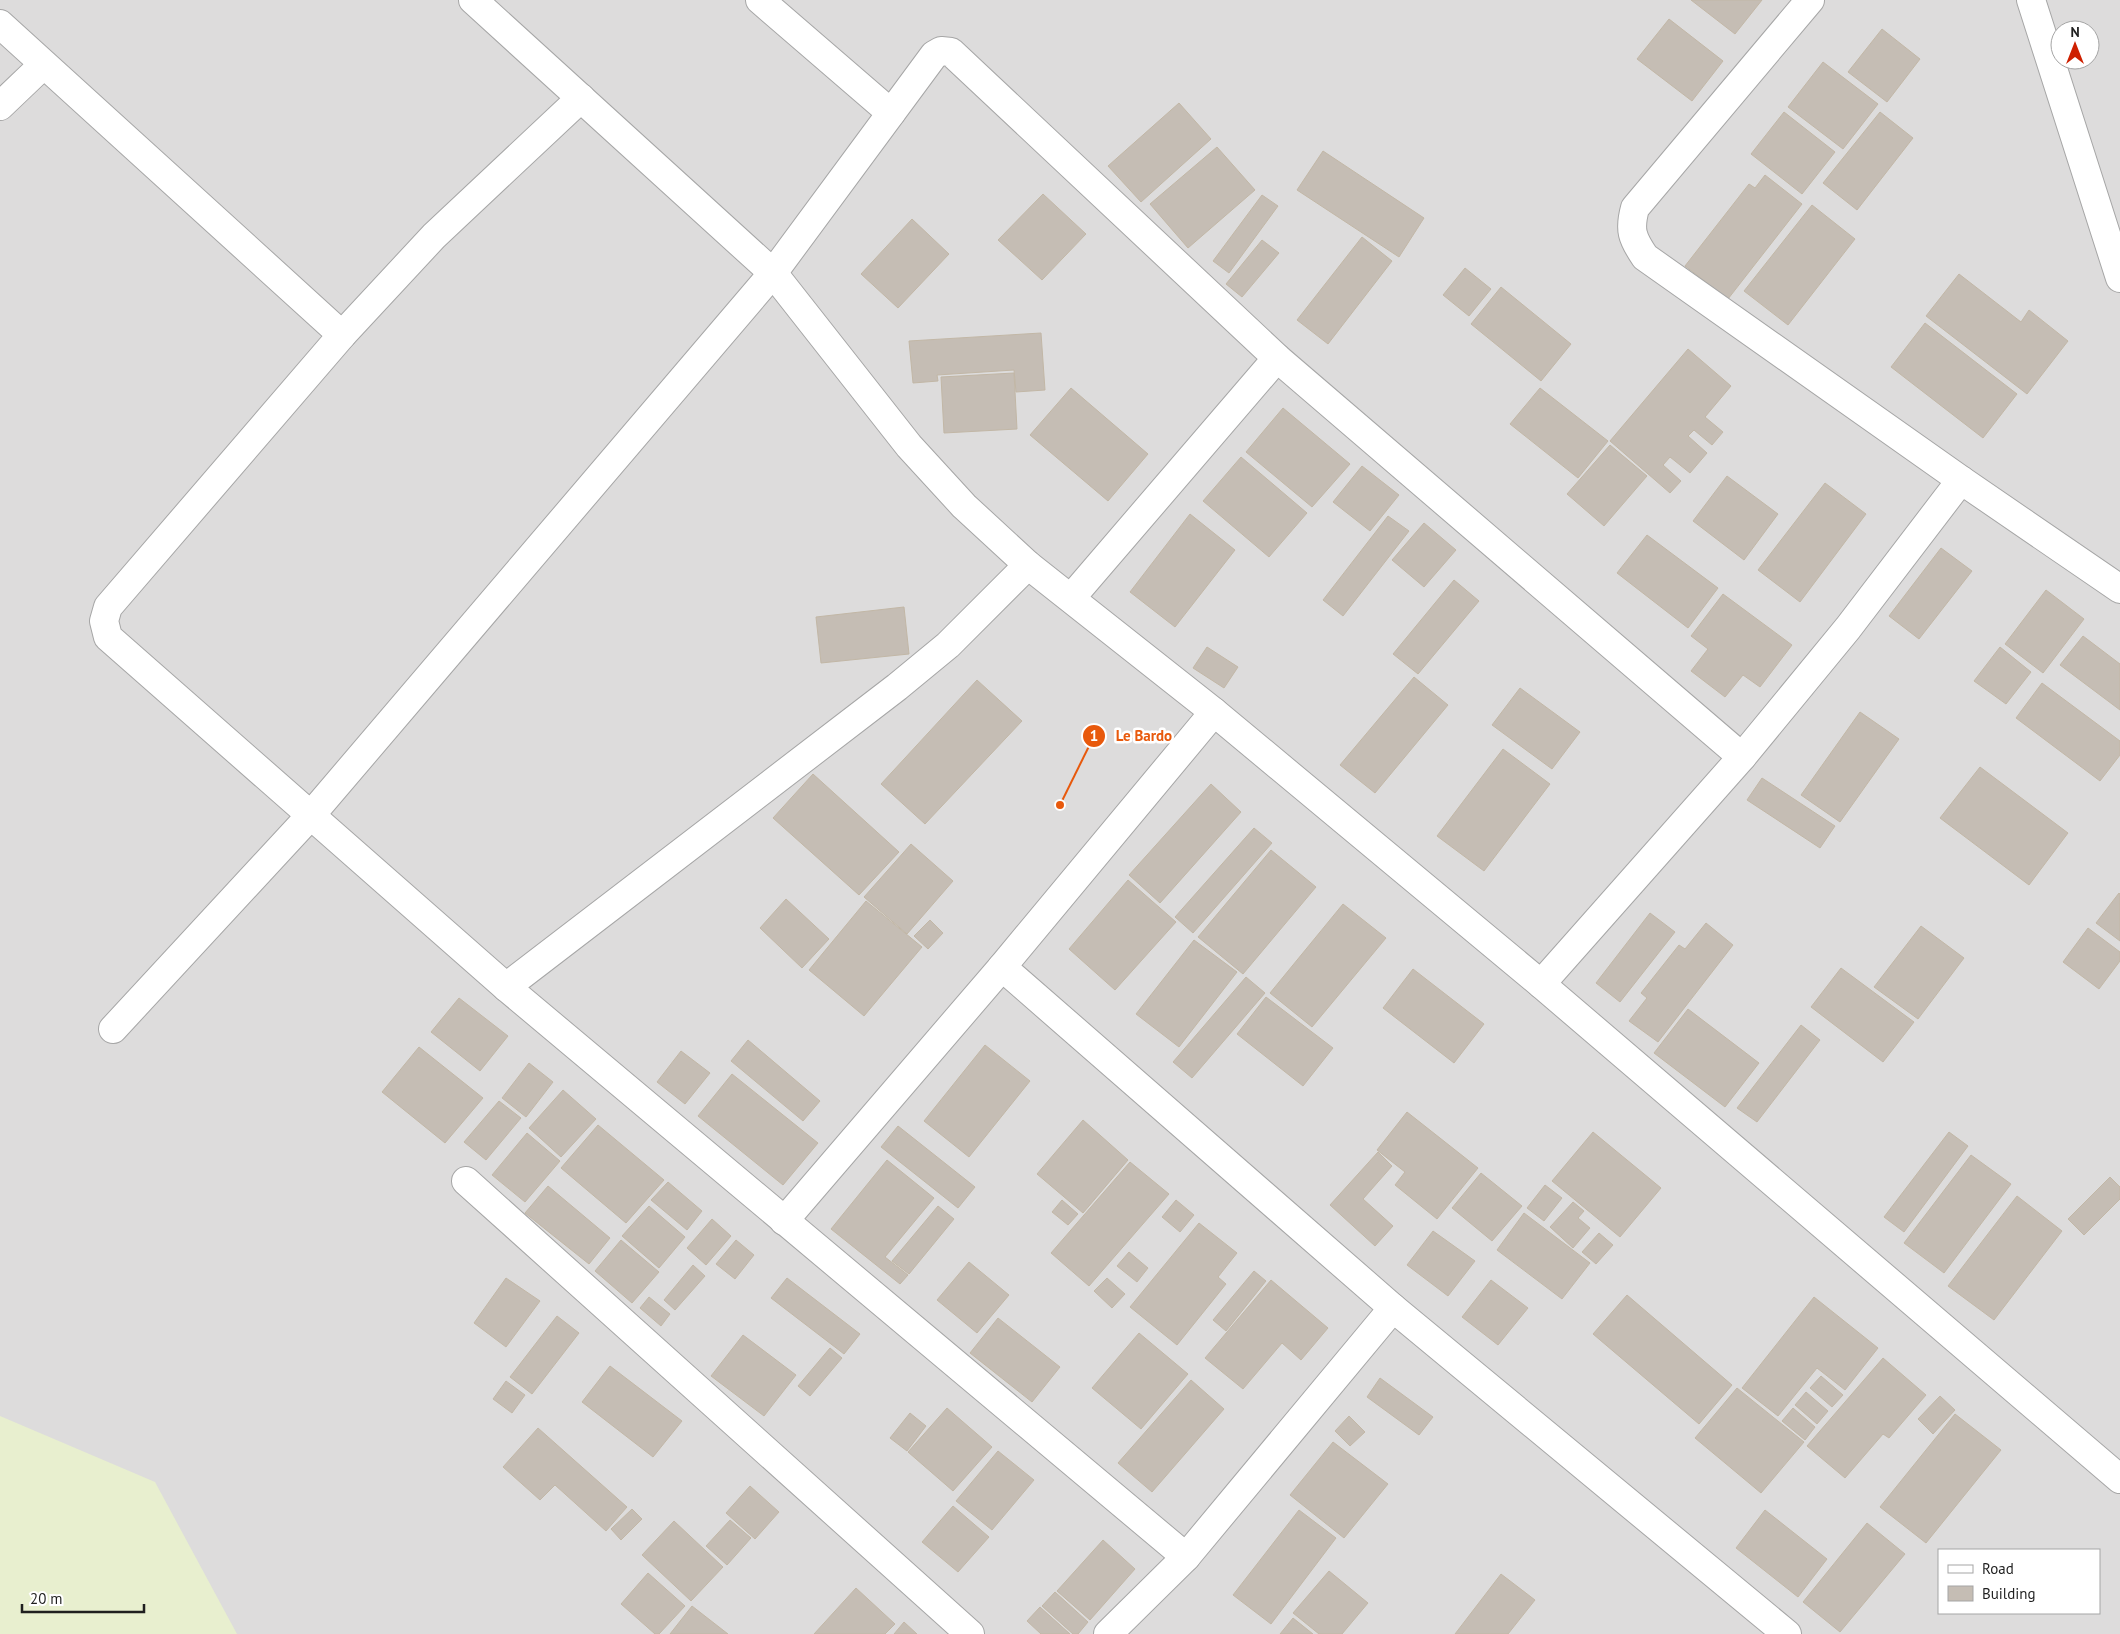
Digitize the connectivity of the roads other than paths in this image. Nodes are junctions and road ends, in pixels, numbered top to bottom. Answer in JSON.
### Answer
{"nodes":[{"id":1,"x":473,"y":0,"type":"edge"},
{"id":2,"x":760,"y":0,"type":"edge"},
{"id":3,"x":1810,"y":0,"type":"edge"},
{"id":4,"x":2031,"y":0,"type":"edge"},
{"id":5,"x":0,"y":24,"type":"edge"},
{"id":6,"x":43,"y":65,"type":"junction"},
{"id":7,"x":580,"y":98,"type":"junction"},
{"id":8,"x":0,"y":106,"type":"edge"},
{"id":9,"x":891,"y":113,"type":"junction"},
{"id":10,"x":773,"y":273,"type":"junction"},
{"id":11,"x":2120,"y":278,"type":"edge"},
{"id":12,"x":342,"y":335,"type":"junction"},
{"id":13,"x":1277,"y":358,"type":"junction"},
{"id":14,"x":1961,"y":480,"type":"junction"},
{"id":15,"x":1028,"y":565,"type":"junction"},
{"id":16,"x":2120,"y":589,"type":"edge"},
{"id":17,"x":1071,"y":598,"type":"junction"},
{"id":18,"x":1214,"y":712,"type":"junction"},
{"id":19,"x":1742,"y":757,"type":"junction"},
{"id":20,"x":311,"y":815,"type":"junction"},
{"id":21,"x":1002,"y":967,"type":"junction"},
{"id":22,"x":1542,"y":984,"type":"junction"},
{"id":23,"x":506,"y":987,"type":"junction"},
{"id":24,"x":113,"y":1029,"type":"dead end"},
{"id":25,"x":466,"y":1181,"type":"dead end"},
{"id":26,"x":784,"y":1221,"type":"junction"},
{"id":27,"x":1393,"y":1308,"type":"junction"},
{"id":28,"x":2120,"y":1479,"type":"edge"},
{"id":29,"x":1186,"y":1557,"type":"junction"},
{"id":30,"x":970,"y":1634,"type":"edge"},
{"id":31,"x":1108,"y":1634,"type":"edge"},
{"id":32,"x":1787,"y":1634,"type":"edge"}],
"edges":[{"from":1,"to":7,"type":"street"},
{"from":2,"to":9,"type":"street"},
{"from":3,"to":14,"type":"street"},
{"from":4,"to":11,"type":"street"},
{"from":5,"to":6,"type":"street"},
{"from":6,"to":8,"type":"street"},
{"from":6,"to":12,"type":"street"},
{"from":7,"to":10,"type":"street"},
{"from":7,"to":12,"type":"street"},
{"from":9,"to":10,"type":"street"},
{"from":9,"to":13,"type":"street"},
{"from":10,"to":15,"type":"street"},
{"from":10,"to":20,"type":"street"},
{"from":12,"to":20,"type":"street"},
{"from":13,"to":17,"type":"street"},
{"from":13,"to":19,"type":"street"},
{"from":14,"to":16,"type":"street"},
{"from":14,"to":19,"type":"street"},
{"from":15,"to":17,"type":"street"},
{"from":15,"to":23,"type":"street"},
{"from":17,"to":18,"type":"street"},
{"from":18,"to":21,"type":"street"},
{"from":18,"to":22,"type":"street"},
{"from":19,"to":22,"type":"street"},
{"from":20,"to":23,"type":"street"},
{"from":20,"to":24,"type":"street"},
{"from":21,"to":26,"type":"street"},
{"from":21,"to":27,"type":"street"},
{"from":22,"to":28,"type":"street"},
{"from":23,"to":26,"type":"street"},
{"from":25,"to":30,"type":"street"},
{"from":26,"to":29,"type":"street"},
{"from":27,"to":29,"type":"street"},
{"from":27,"to":32,"type":"street"},
{"from":29,"to":31,"type":"street"}]}
